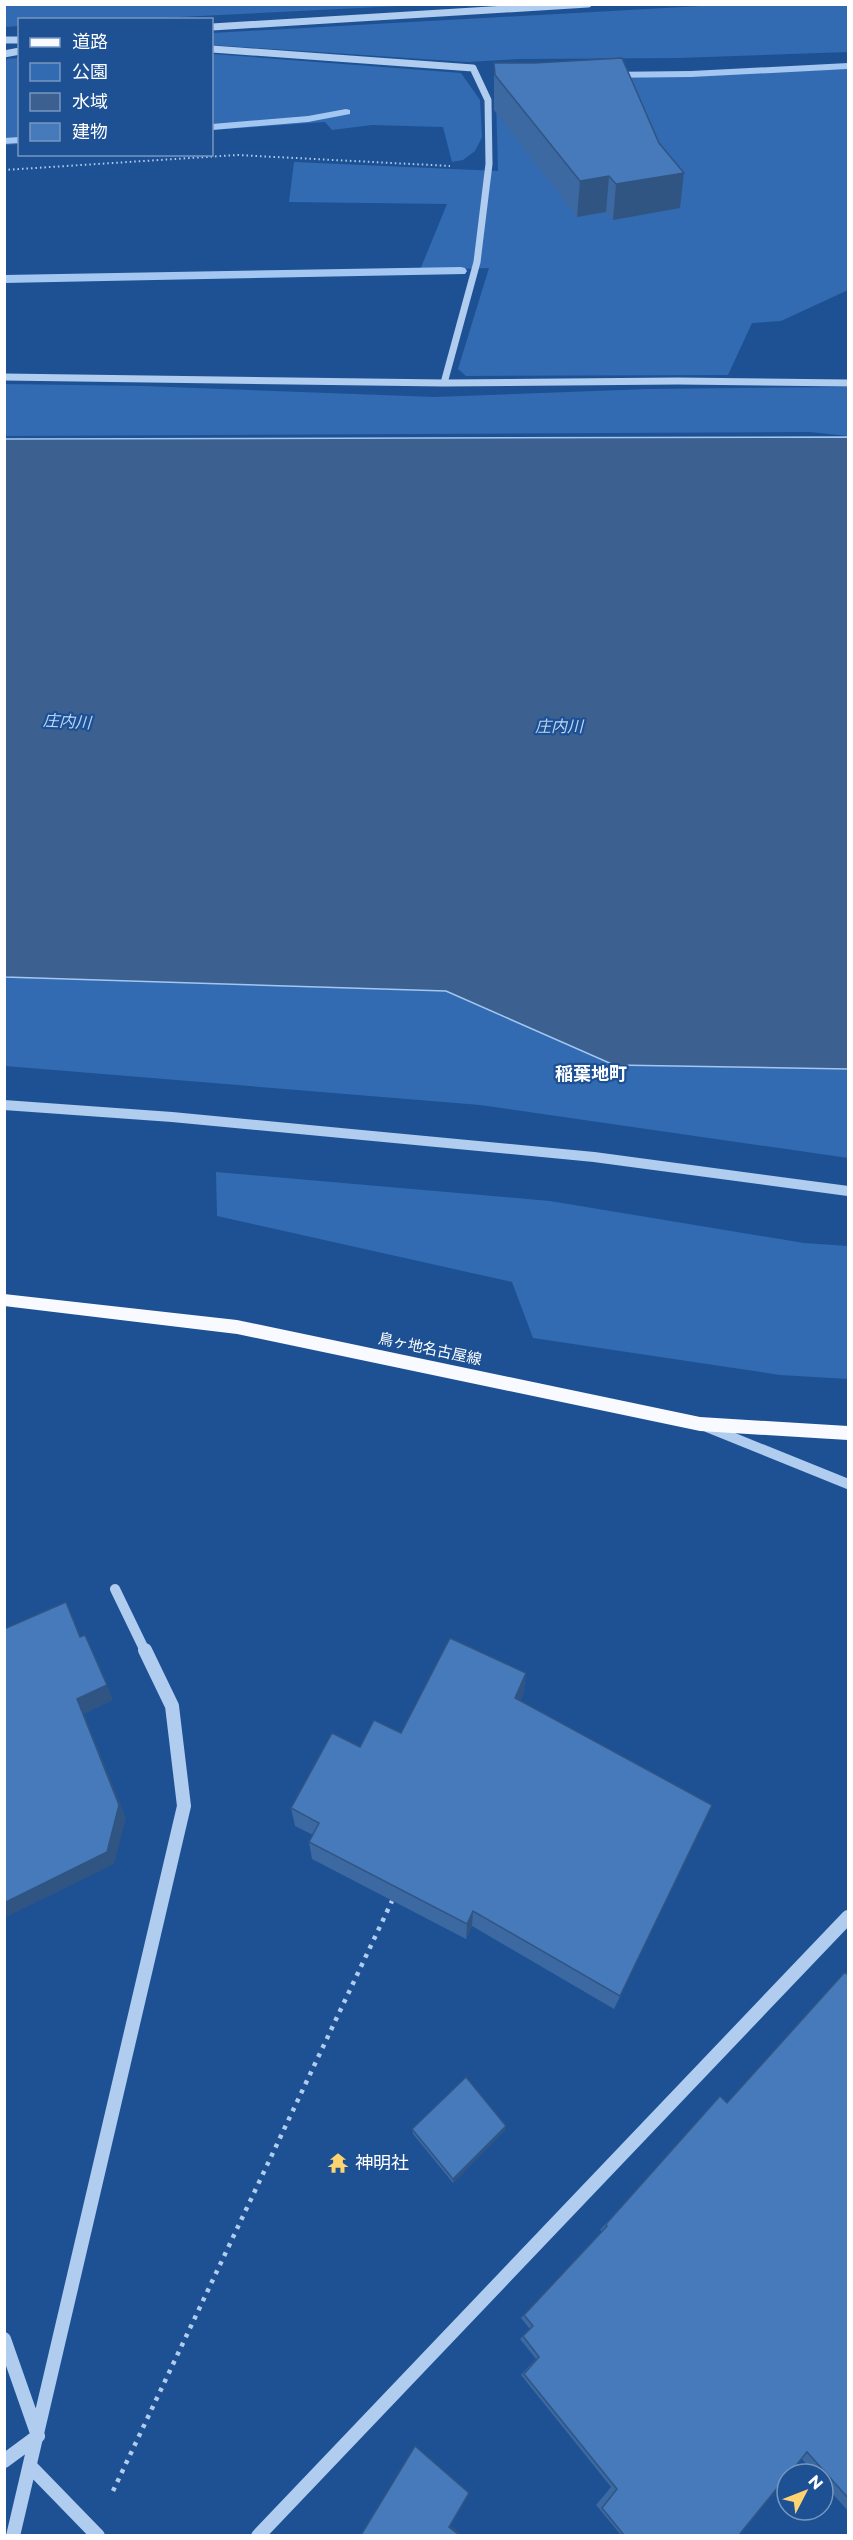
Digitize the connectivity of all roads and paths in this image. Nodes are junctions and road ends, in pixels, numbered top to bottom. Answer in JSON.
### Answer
{"nodes":[{"id":1,"x":588,"y":4,"type":"edge"},
{"id":2,"x":213,"y":27,"type":"edge"},
{"id":3,"x":213,"y":49,"type":"edge"},
{"id":4,"x":489,"y":164,"type":"junction"},
{"id":5,"x":4,"y":170,"type":"edge"},
{"id":6,"x":4,"y":377,"type":"edge"},
{"id":7,"x":444,"y":383,"type":"junction"},
{"id":8,"x":849,"y":383,"type":"edge"},
{"id":9,"x":4,"y":1105,"type":"edge"},
{"id":10,"x":849,"y":1191,"type":"edge"},
{"id":11,"x":4,"y":1300,"type":"edge"},
{"id":12,"x":700,"y":1424,"type":"junction"},
{"id":13,"x":849,"y":1433,"type":"edge"},
{"id":14,"x":849,"y":1484,"type":"edge"},
{"id":15,"x":115,"y":1589,"type":"dead end"},
{"id":16,"x":392,"y":1901,"type":"edge"},
{"id":17,"x":849,"y":1917,"type":"edge"},
{"id":18,"x":4,"y":2339,"type":"edge"},
{"id":19,"x":38,"y":2436,"type":"junction"},
{"id":20,"x":4,"y":2461,"type":"edge"},
{"id":21,"x":31,"y":2467,"type":"junction"},
{"id":22,"x":96,"y":2534,"type":"edge"},
{"id":23,"x":13,"y":2535,"type":"edge"},
{"id":24,"x":258,"y":2535,"type":"edge"}],
"edges":[{"from":1,"to":2,"type":"street"},
{"from":3,"to":4,"type":"street"},
{"from":4,"to":5,"type":"path"},
{"from":4,"to":7,"type":"street"},
{"from":6,"to":7,"type":"street"},
{"from":7,"to":8,"type":"street"},
{"from":9,"to":10,"type":"street"},
{"from":11,"to":12,"type":"main road","name":"鳥ヶ地名古屋線"},
{"from":12,"to":13,"type":"main road","name":"鳥ヶ地名古屋線"},
{"from":12,"to":14,"type":"street"},
{"from":15,"to":19,"type":"street"},
{"from":16,"to":22,"type":"path"},
{"from":17,"to":24,"type":"street"},
{"from":18,"to":19,"type":"street"},
{"from":19,"to":20,"type":"street"},
{"from":19,"to":21,"type":"street"},
{"from":21,"to":22,"type":"street"},
{"from":21,"to":23,"type":"street"}]}
